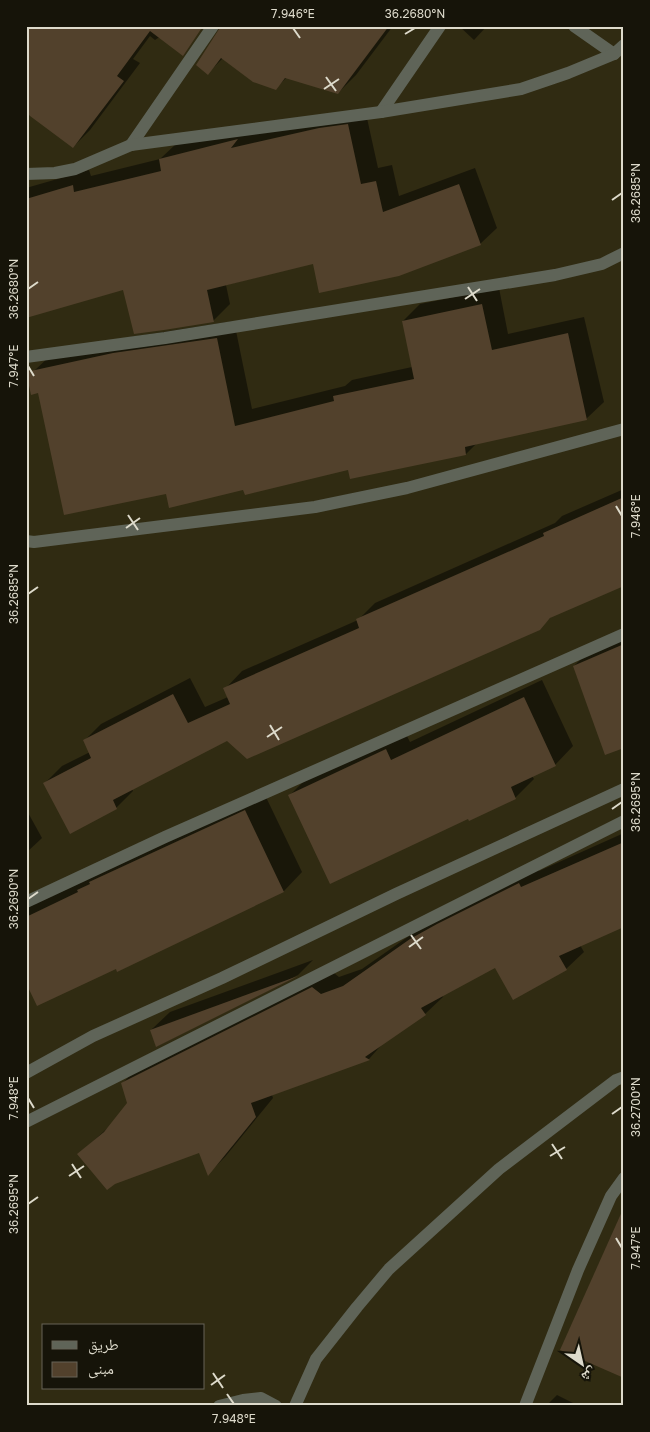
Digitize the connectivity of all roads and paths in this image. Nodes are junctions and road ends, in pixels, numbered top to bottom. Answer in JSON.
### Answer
{"nodes":[{"id":1,"x":214,"y":26,"type":"edge"},
{"id":2,"x":440,"y":26,"type":"edge"},
{"id":3,"x":574,"y":26,"type":"edge"},
{"id":4,"x":624,"y":45,"type":"edge"},
{"id":5,"x":614,"y":54,"type":"junction"},
{"id":6,"x":381,"y":112,"type":"junction"},
{"id":7,"x":130,"y":145,"type":"junction"},
{"id":8,"x":26,"y":174,"type":"edge"},
{"id":9,"x":624,"y":253,"type":"edge"},
{"id":10,"x":26,"y":357,"type":"edge"},
{"id":11,"x":624,"y":429,"type":"edge"},
{"id":12,"x":26,"y":541,"type":"edge"},
{"id":13,"x":624,"y":634,"type":"edge"},
{"id":14,"x":624,"y":789,"type":"edge"},
{"id":15,"x":624,"y":821,"type":"edge"},
{"id":16,"x":26,"y":902,"type":"edge"},
{"id":17,"x":26,"y":1073,"type":"edge"},
{"id":18,"x":624,"y":1077,"type":"edge"},
{"id":19,"x":28,"y":1122,"type":"edge"},
{"id":20,"x":624,"y":1178,"type":"edge"},
{"id":21,"x":219,"y":1406,"type":"edge"},
{"id":22,"x":276,"y":1406,"type":"edge"},
{"id":23,"x":296,"y":1406,"type":"edge"},
{"id":24,"x":525,"y":1406,"type":"edge"}],
"edges":[{"from":1,"to":7,"type":"street"},
{"from":2,"to":6,"type":"street"},
{"from":3,"to":5,"type":"street"},
{"from":4,"to":5,"type":"street"},
{"from":5,"to":6,"type":"street"},
{"from":6,"to":7,"type":"street"},
{"from":7,"to":8,"type":"street"},
{"from":9,"to":10,"type":"street"},
{"from":11,"to":12,"type":"street"},
{"from":13,"to":16,"type":"street"},
{"from":14,"to":17,"type":"street"},
{"from":15,"to":19,"type":"street"},
{"from":18,"to":23,"type":"street"},
{"from":20,"to":24,"type":"street"},
{"from":21,"to":22,"type":"street"}]}
